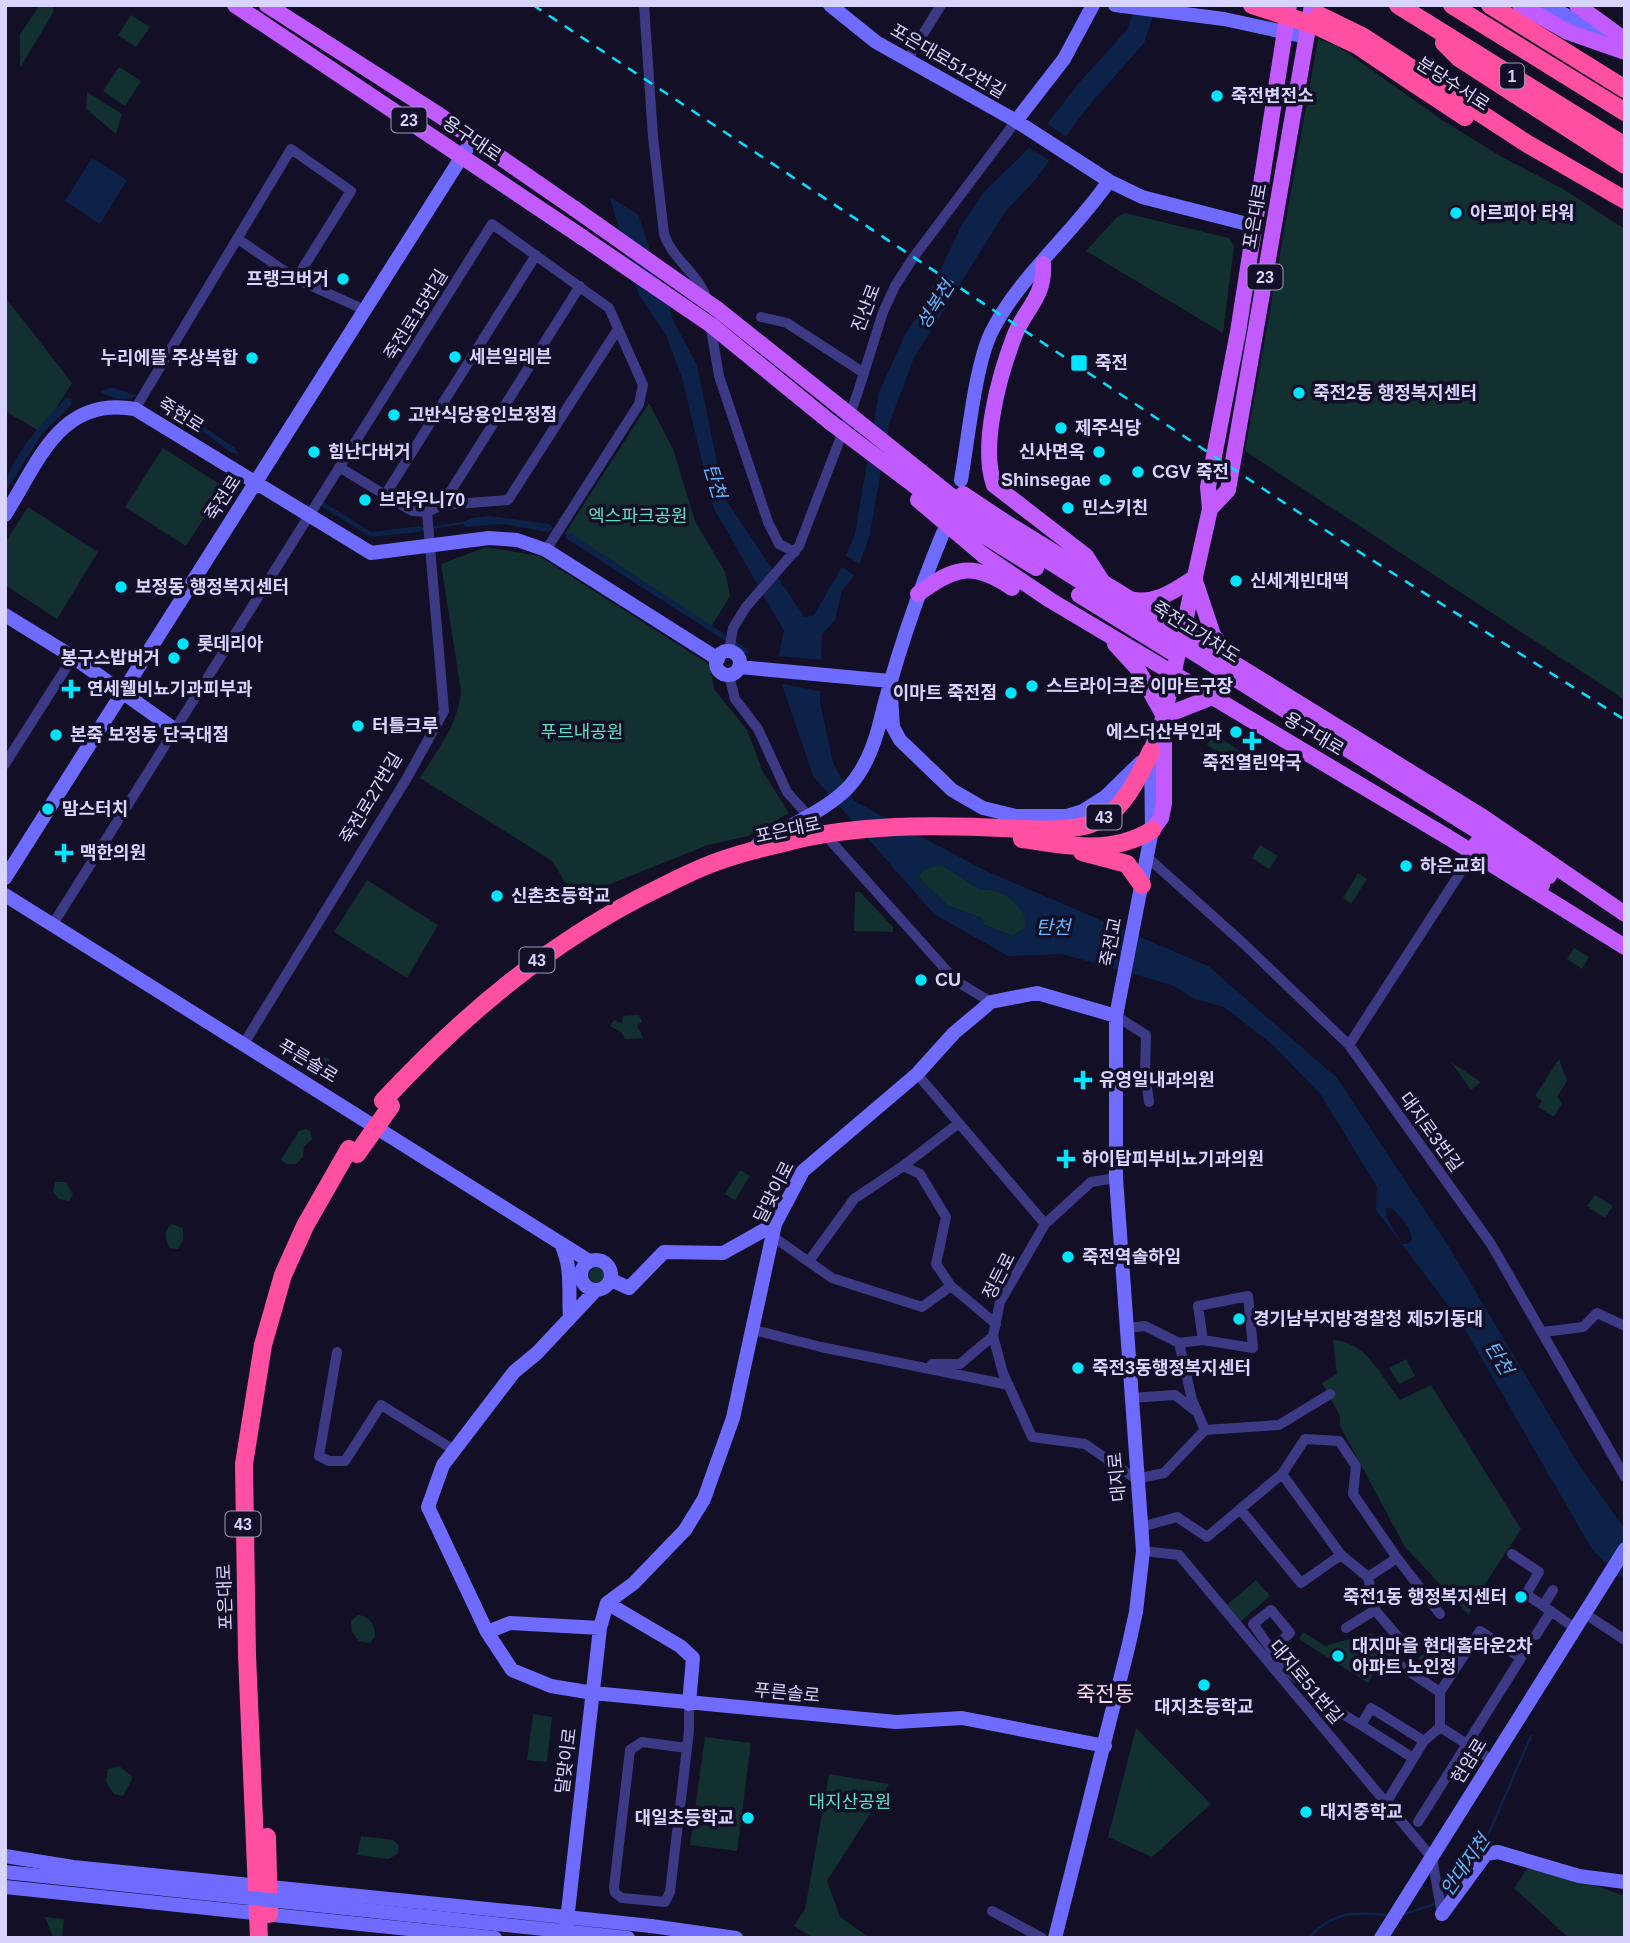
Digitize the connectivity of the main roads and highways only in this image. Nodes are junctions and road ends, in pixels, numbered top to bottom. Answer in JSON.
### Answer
{"nodes":[{"id":1,"x":235,"y":5,"type":"edge"},
{"id":2,"x":267,"y":5,"type":"edge"},
{"id":3,"x":1252,"y":5,"type":"edge"},
{"id":4,"x":1291,"y":5,"type":"edge"},
{"id":5,"x":1312,"y":5,"type":"edge"},
{"id":6,"x":1398,"y":5,"type":"edge"},
{"id":7,"x":1452,"y":5,"type":"edge"},
{"id":8,"x":1490,"y":5,"type":"edge"},
{"id":9,"x":1520,"y":5,"type":"edge"},
{"id":10,"x":1588,"y":8,"type":"edge"},
{"id":11,"x":1419,"y":18,"type":"junction"},
{"id":12,"x":1625,"y":40,"type":"edge"},
{"id":13,"x":1625,"y":50,"type":"edge"},
{"id":14,"x":1419,"y":79,"type":"junction"},
{"id":15,"x":1625,"y":89,"type":"edge"},
{"id":16,"x":1625,"y":112,"type":"edge"},
{"id":17,"x":1625,"y":146,"type":"edge"},
{"id":18,"x":1625,"y":164,"type":"edge"},
{"id":19,"x":1625,"y":200,"type":"edge"},
{"id":20,"x":1625,"y":214,"type":"edge"},
{"id":21,"x":1043,"y":264,"type":"road end"},
{"id":22,"x":835,"y":403,"type":"junction"},
{"id":23,"x":830,"y":422,"type":"junction"},
{"id":24,"x":1210,"y":509,"type":"junction"},
{"id":25,"x":1195,"y":578,"type":"junction"},
{"id":26,"x":1105,"y":586,"type":"junction"},
{"id":27,"x":918,"y":594,"type":"road end"},
{"id":28,"x":1127,"y":600,"type":"junction"},
{"id":29,"x":1088,"y":622,"type":"junction"},
{"id":30,"x":1182,"y":634,"type":"junction"},
{"id":31,"x":1119,"y":639,"type":"junction"},
{"id":32,"x":1242,"y":670,"type":"junction"},
{"id":33,"x":1174,"y":672,"type":"junction"},
{"id":34,"x":1214,"y":696,"type":"junction"},
{"id":35,"x":1164,"y":716,"type":"junction"},
{"id":36,"x":1151,"y":751,"type":"joint"},
{"id":37,"x":1152,"y":830,"type":"joint"},
{"id":38,"x":1023,"y":834,"type":"junction"},
{"id":39,"x":796,"y":838,"type":"junction"},
{"id":40,"x":1072,"y":848,"type":"junction"},
{"id":41,"x":1545,"y":880,"type":"junction"},
{"id":42,"x":1141,"y":887,"type":"road end"},
{"id":43,"x":1625,"y":914,"type":"edge"},
{"id":44,"x":1625,"y":923,"type":"edge"},
{"id":45,"x":1625,"y":940,"type":"edge"},
{"id":46,"x":1625,"y":947,"type":"edge"},
{"id":47,"x":387,"y":1103,"type":"junction"},
{"id":48,"x":264,"y":1915,"type":"junction"},
{"id":49,"x":259,"y":1938,"type":"edge"},
{"id":50,"x":269,"y":1938,"type":"edge"}],
"edges":[{"from":1,"to":23,"type":"main road","name":"용구대로","number":"23","bridge":true},
{"from":2,"to":22,"type":"main road","name":"용구대로","number":"23","bridge":true},
{"from":3,"to":14,"type":"highway","name":"분당수서로","bridge":true},
{"from":4,"to":14,"type":"highway","name":"분당수서로"},
{"from":4,"to":24,"type":"main road","name":"포은대로","number":"23"},
{"from":5,"to":24,"type":"main road","name":"포은대로","number":"23"},
{"from":6,"to":11,"type":"highway","number":"1"},
{"from":7,"to":16,"type":"highway","number":"1"},
{"from":8,"to":15,"type":"highway"},
{"from":9,"to":13,"type":"main road"},
{"from":10,"to":12,"type":"main road"},
{"from":11,"to":17,"type":"highway","number":"1"},
{"from":11,"to":18,"type":"highway"},
{"from":14,"to":19,"type":"highway","name":"분당수서로"},
{"from":14,"to":20,"type":"highway","name":"분당수서로"},
{"from":21,"to":26,"type":"main road"},
{"from":22,"to":26,"type":"main road","name":"용구대로","number":"23","bridge":true},
{"from":22,"to":41,"type":"main road","name":"죽전고가차도","bridge":true},
{"from":23,"to":29,"type":"main road","name":"용구대로","number":"23","bridge":true},
{"from":23,"to":41,"type":"main road","name":"죽전고가차도","bridge":true},
{"from":24,"to":25,"type":"main road","name":"포은대로","number":"23"},
{"from":25,"to":28,"type":"main road"},
{"from":25,"to":30,"type":"main road","name":"포은대로","number":"23"},
{"from":25,"to":32,"type":"main road"},
{"from":26,"to":28,"type":"main road","name":"용구대로","number":"23"},
{"from":27,"to":29,"type":"main road"},
{"from":28,"to":30,"type":"main road","name":"용구대로","number":"23"},
{"from":28,"to":31,"type":"main road"},
{"from":29,"to":31,"type":"main road","name":"용구대로","number":"23"},
{"from":29,"to":35,"type":"main road"},
{"from":30,"to":32,"type":"main road","name":"용구대로"},
{"from":30,"to":33,"type":"main road","name":"포은대로","number":"23"},
{"from":31,"to":33,"type":"main road","name":"용구대로","number":"23"},
{"from":32,"to":43,"type":"main road","name":"용구대로"},
{"from":33,"to":34,"type":"main road","name":"용구대로"},
{"from":33,"to":35,"type":"main road","name":"포은대로","number":"43"},
{"from":34,"to":35,"type":"main road"},
{"from":34,"to":46,"type":"main road","name":"용구대로"},
{"from":35,"to":36,"type":"main road","name":"포은대로","number":"43"},
{"from":35,"to":37,"type":"main road","name":"포은대로","number":"43"},
{"from":36,"to":38,"type":"highway","name":"포은대로","number":"43"},
{"from":37,"to":40,"type":"highway","name":"포은대로","number":"43"},
{"from":38,"to":39,"type":"highway","name":"포은대로","number":"43"},
{"from":38,"to":40,"type":"highway","name":"포은대로","number":"43"},
{"from":39,"to":47,"type":"highway","name":"포은대로","number":"43"},
{"from":39,"to":47,"type":"highway","name":"포은대로","number":"43"},
{"from":40,"to":42,"type":"highway"},
{"from":41,"to":44,"type":"main road"},
{"from":41,"to":45,"type":"main road"},
{"from":47,"to":48,"type":"highway","name":"포은대로","number":"43","bridge":true},
{"from":48,"to":49,"type":"highway","name":"포은대로","number":"43"},
{"from":48,"to":50,"type":"highway","name":"포은대로","number":"43"}]}
